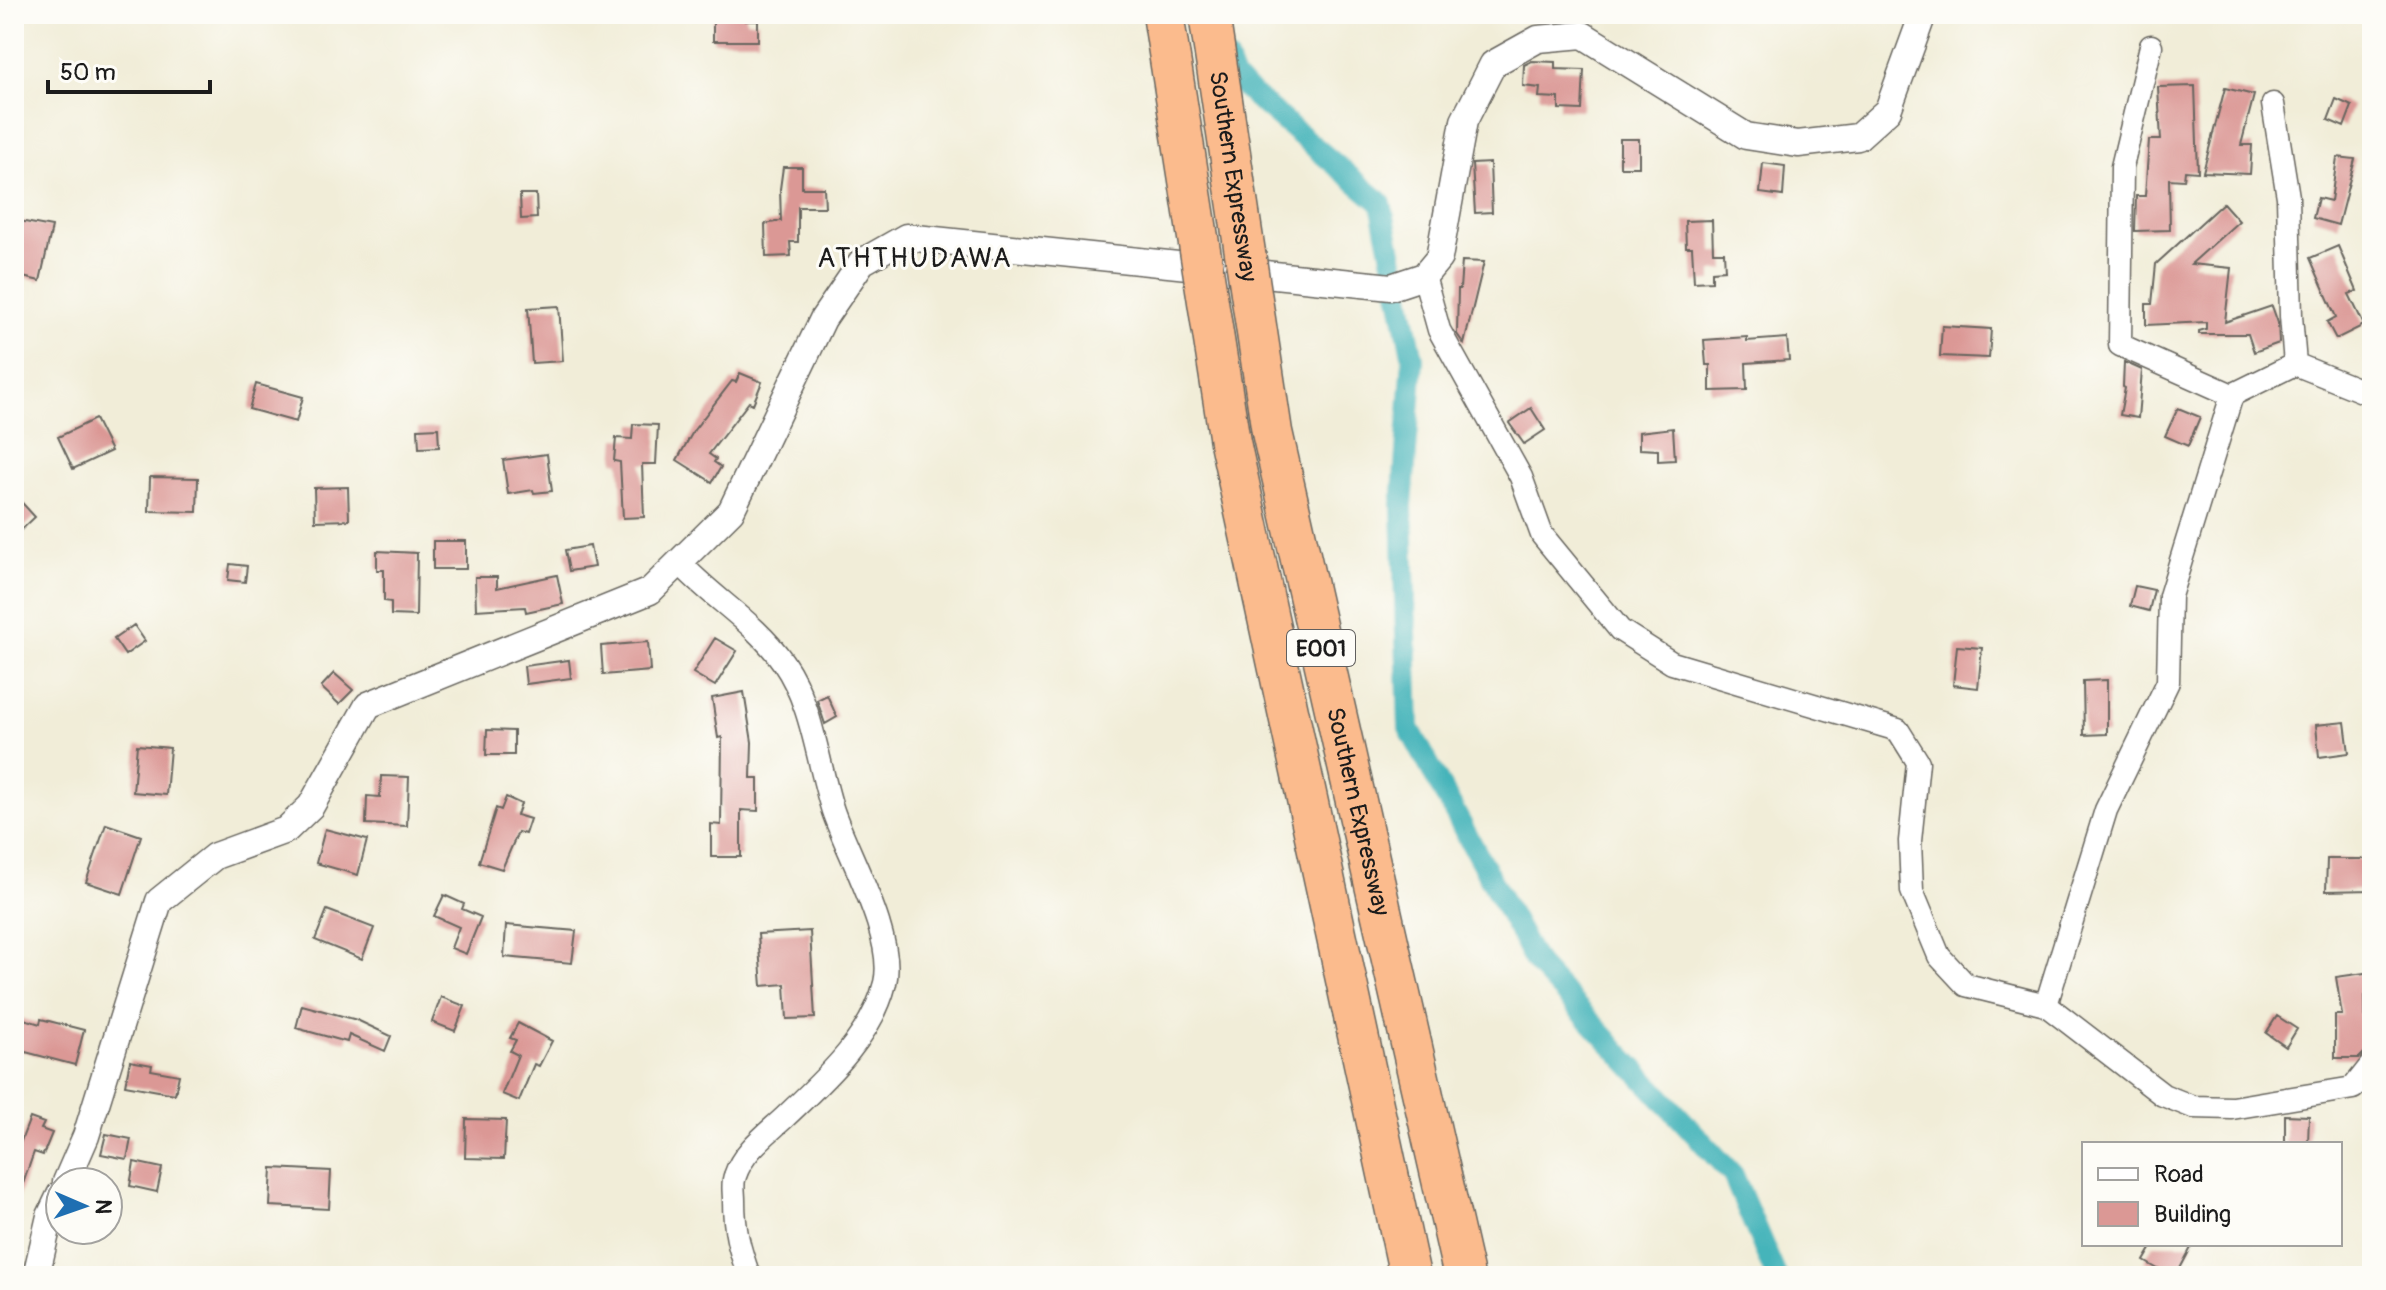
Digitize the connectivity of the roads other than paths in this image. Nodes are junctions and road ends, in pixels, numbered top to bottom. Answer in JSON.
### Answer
{"nodes":[{"id":1,"x":1163,"y":14,"type":"edge"},
{"id":2,"x":1209,"y":14,"type":"edge"},
{"id":3,"x":1923,"y":14,"type":"edge"},
{"id":4,"x":2151,"y":46,"type":"dead end"},
{"id":5,"x":2273,"y":104,"type":"dead end"},
{"id":6,"x":1420,"y":278,"type":"junction"},
{"id":7,"x":2295,"y":364,"type":"junction"},
{"id":8,"x":2232,"y":395,"type":"junction"},
{"id":9,"x":2372,"y":395,"type":"edge"},
{"id":10,"x":679,"y":562,"type":"junction"},
{"id":11,"x":2046,"y":1005,"type":"junction"},
{"id":12,"x":2372,"y":1064,"type":"edge"},
{"id":13,"x":2362,"y":1084,"type":"edge"},
{"id":14,"x":73,"y":1166,"type":"edge"},
{"id":15,"x":44,"y":1242,"type":"edge"},
{"id":16,"x":36,"y":1276,"type":"edge"},
{"id":17,"x":749,"y":1276,"type":"edge"},
{"id":18,"x":1410,"y":1276,"type":"edge"},
{"id":19,"x":1464,"y":1276,"type":"edge"}],
"edges":[{"from":1,"to":18,"type":"highway","name":"Southern Expressway","number":"E001","bridge":true},
{"from":2,"to":19,"type":"highway","name":"Southern Expressway","number":"E001","bridge":true},
{"from":3,"to":6,"type":"street"},
{"from":4,"to":8,"type":"street"},
{"from":5,"to":7,"type":"street"},
{"from":6,"to":10,"type":"street"},
{"from":6,"to":11,"type":"street"},
{"from":7,"to":8,"type":"street"},
{"from":7,"to":9,"type":"street"},
{"from":8,"to":11,"type":"street"},
{"from":10,"to":14,"type":"street"},
{"from":10,"to":17,"type":"street"},
{"from":11,"to":13,"type":"street"},
{"from":12,"to":13,"type":"street"},
{"from":15,"to":16,"type":"street"}]}
